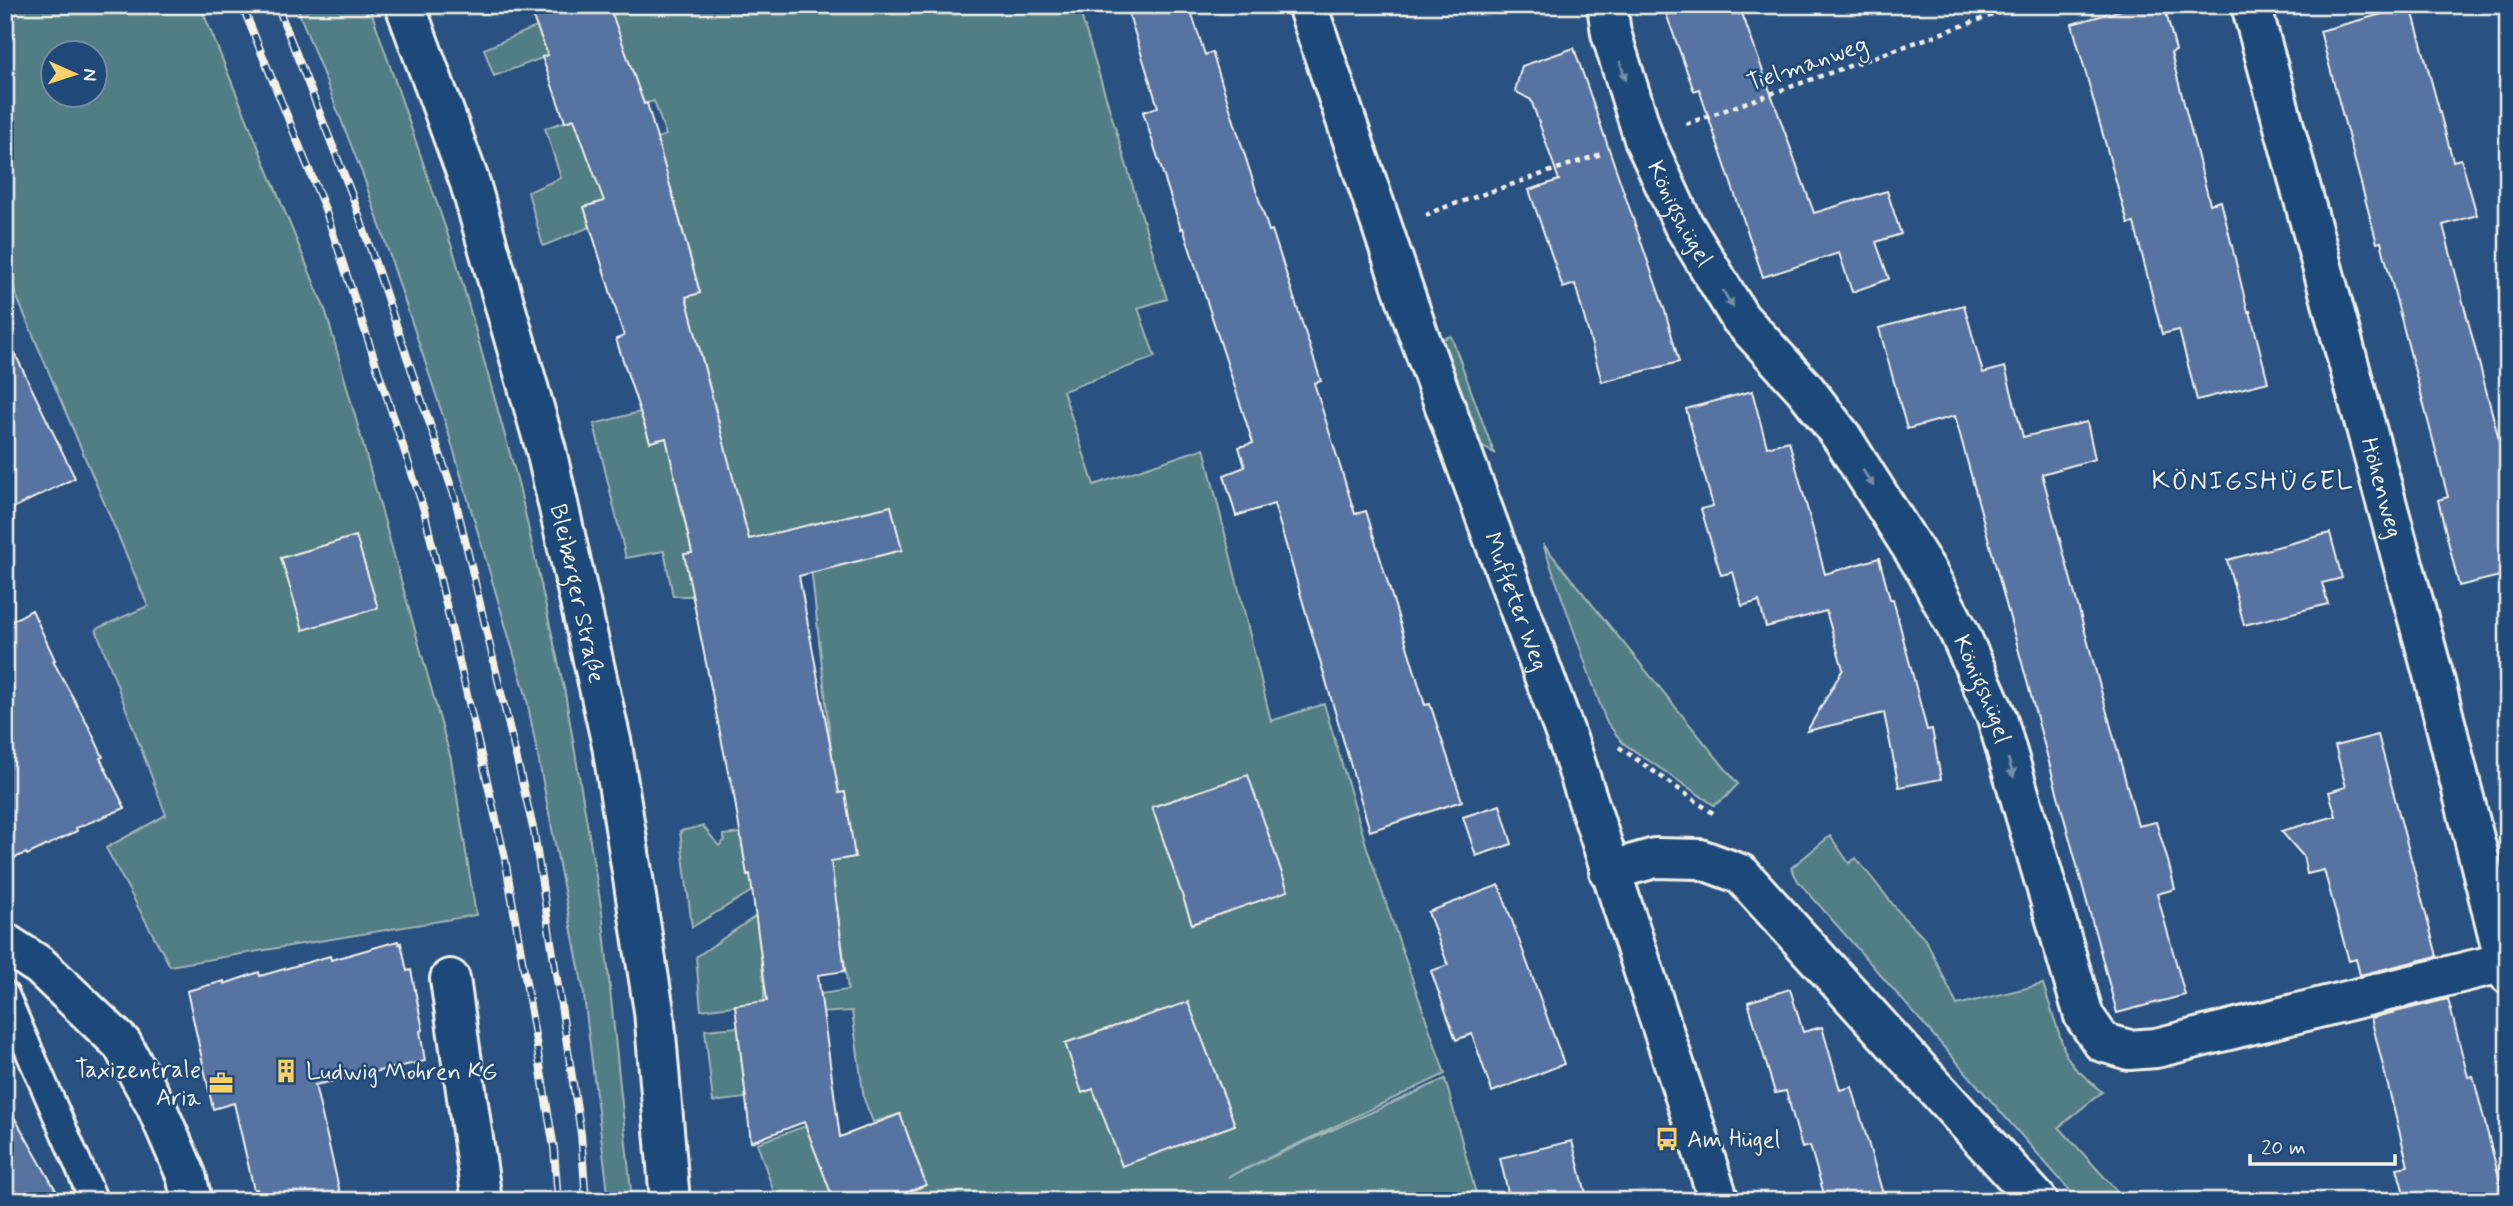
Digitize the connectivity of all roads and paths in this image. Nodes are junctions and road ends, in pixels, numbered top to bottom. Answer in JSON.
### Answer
{"nodes":[{"id":1,"x":405,"y":5,"type":"edge"},
{"id":2,"x":1307,"y":5,"type":"edge"},
{"id":3,"x":1606,"y":5,"type":"edge"},
{"id":4,"x":2021,"y":5,"type":"edge"},
{"id":5,"x":2251,"y":5,"type":"edge"},
{"id":6,"x":1644,"y":139,"type":"junction"},
{"id":7,"x":1606,"y":152,"type":"dead end"},
{"id":8,"x":1437,"y":210,"type":"dead end"},
{"id":9,"x":1613,"y":741,"type":"dead end"},
{"id":10,"x":1609,"y":871,"type":"junction"},
{"id":11,"x":1741,"y":874,"type":"junction"},
{"id":12,"x":5,"y":943,"type":"edge"},
{"id":13,"x":2506,"y":968,"type":"edge"},
{"id":14,"x":450,"y":979,"type":"dead end"},
{"id":15,"x":5,"y":995,"type":"edge"},
{"id":16,"x":94,"y":1201,"type":"edge"},
{"id":17,"x":192,"y":1201,"type":"edge"},
{"id":18,"x":482,"y":1201,"type":"edge"},
{"id":19,"x":670,"y":1201,"type":"edge"},
{"id":20,"x":1719,"y":1201,"type":"edge"},
{"id":21,"x":2038,"y":1201,"type":"edge"}],
"edges":[{"from":1,"to":19,"type":"street","name":"Bleiberger Straße"},
{"from":2,"to":10,"type":"street","name":"Muffeter Weg"},
{"from":3,"to":6,"type":"street","name":"Königshügel","one_way":true},
{"from":4,"to":6,"type":"path","name":"Tielmanweg"},
{"from":5,"to":13,"type":"street","name":"Höhenweg"},
{"from":6,"to":13,"type":"street","name":"Königshügel","one_way":true},
{"from":7,"to":8,"type":"path"},
{"from":9,"to":11,"type":"path"},
{"from":10,"to":11,"type":"street"},
{"from":10,"to":20,"type":"street","name":"Muffeter Weg"},
{"from":11,"to":21,"type":"street"},
{"from":12,"to":17,"type":"street"},
{"from":14,"to":18,"type":"street"},
{"from":15,"to":16,"type":"lane"}]}
